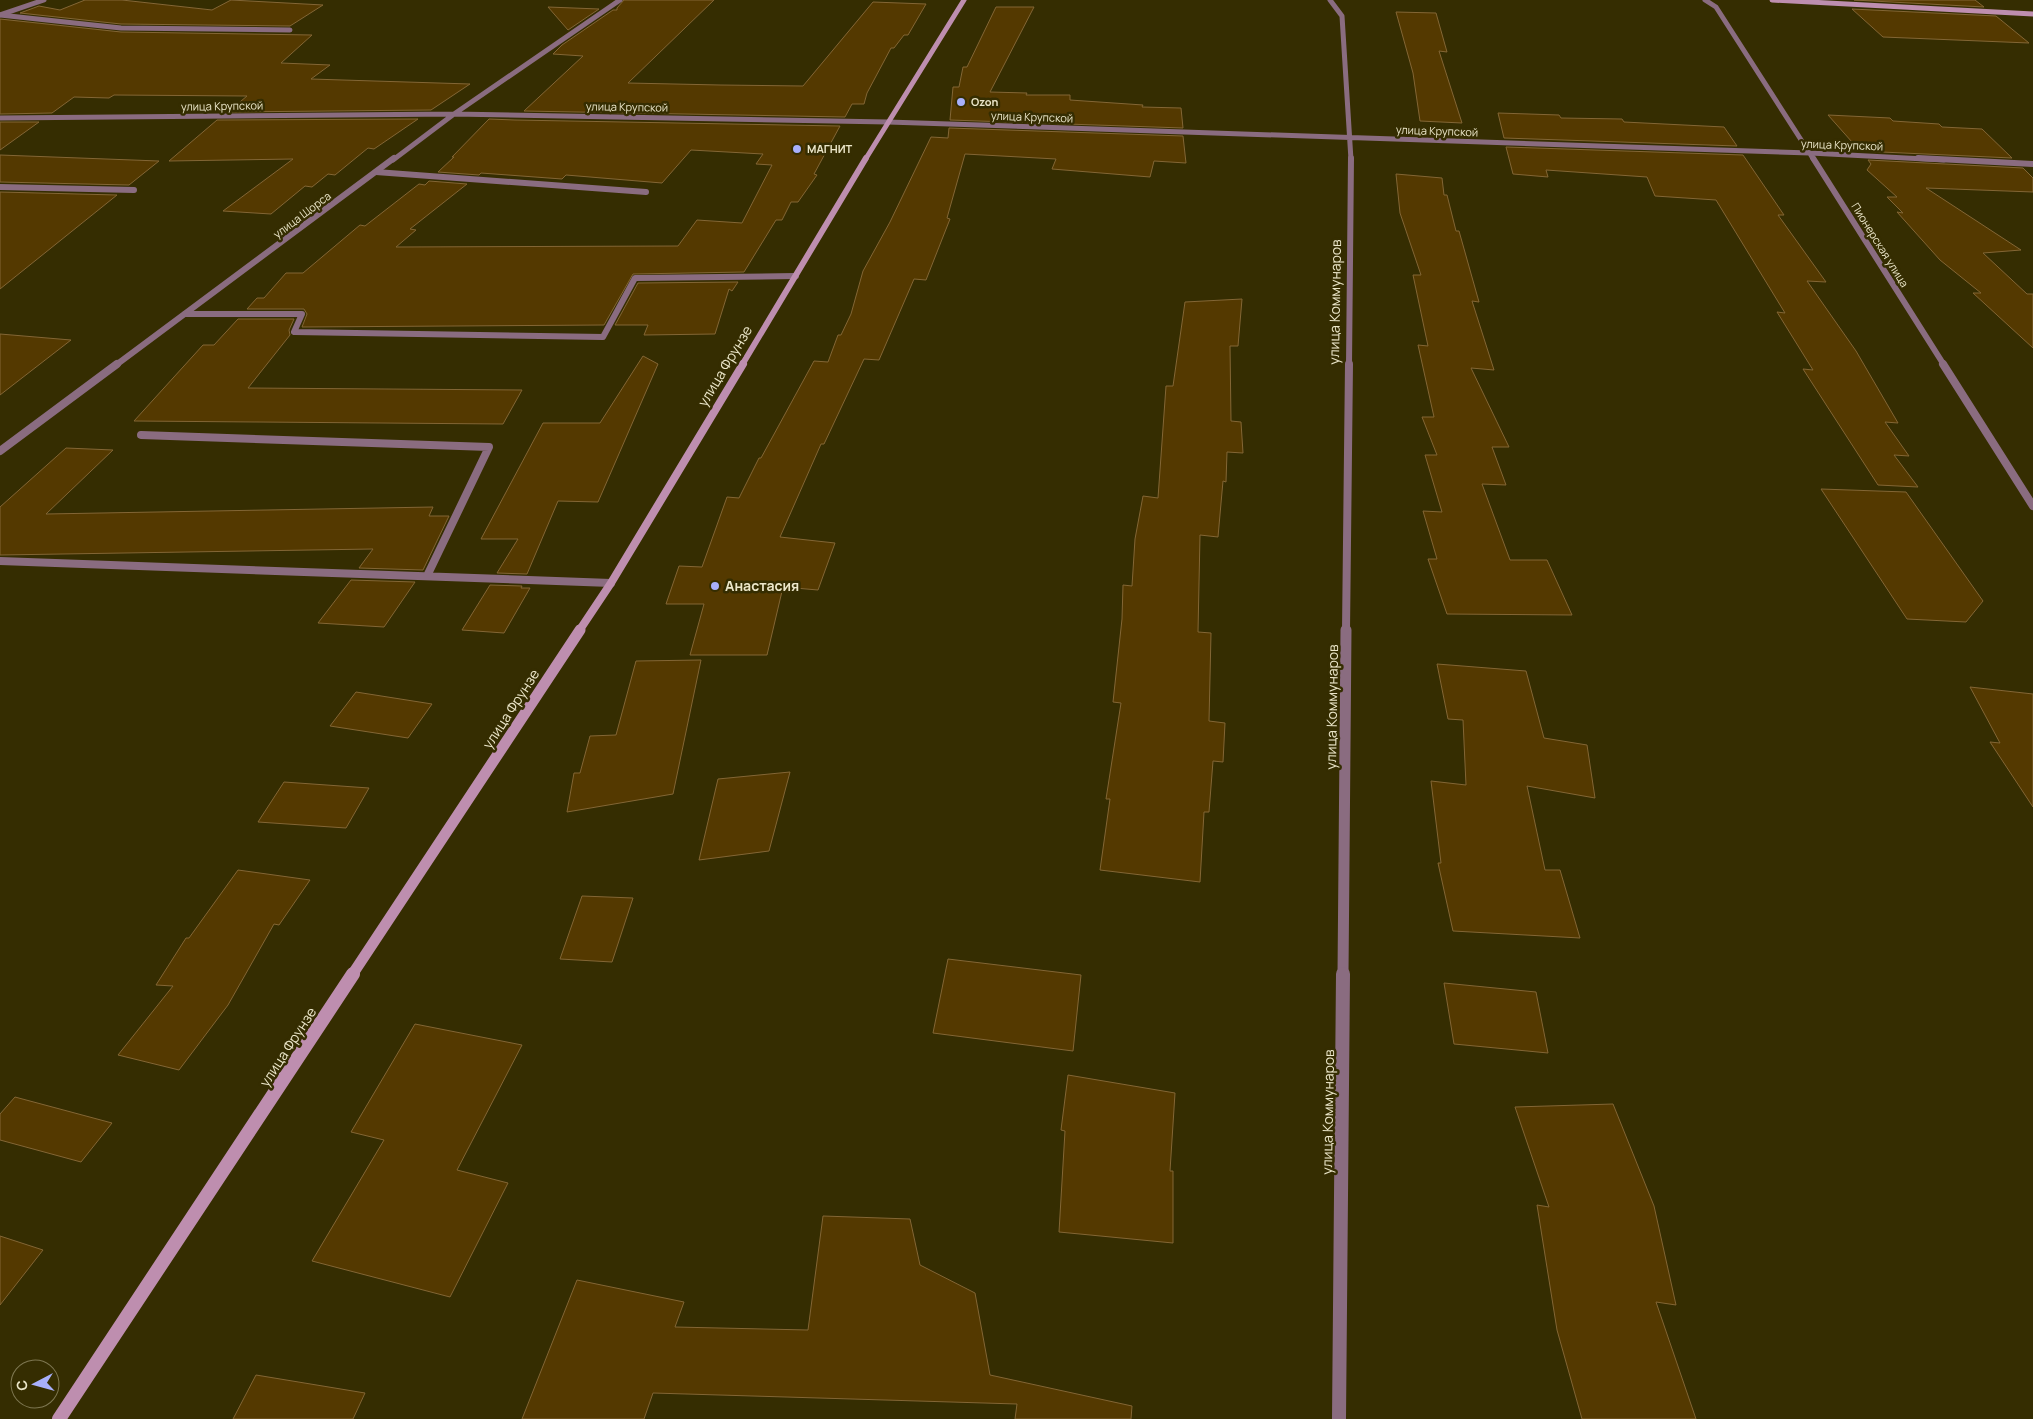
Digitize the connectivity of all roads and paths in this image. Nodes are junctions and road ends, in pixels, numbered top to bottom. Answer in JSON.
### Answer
{"nodes":[{"id":1,"x":44,"y":0,"type":"edge"},
{"id":2,"x":620,"y":0,"type":"edge"},
{"id":3,"x":964,"y":0,"type":"edge"},
{"id":4,"x":1324,"y":0,"type":"edge"},
{"id":5,"x":1330,"y":0,"type":"edge"},
{"id":6,"x":1338,"y":0,"type":"edge"},
{"id":7,"x":1704,"y":0,"type":"edge"},
{"id":8,"x":1772,"y":0,"type":"edge"},
{"id":9,"x":2033,"y":14,"type":"edge"},
{"id":10,"x":0,"y":15,"type":"edge"},
{"id":11,"x":290,"y":30,"type":"dead end"},
{"id":12,"x":454,"y":114,"type":"junction"},
{"id":13,"x":0,"y":118,"type":"edge"},
{"id":14,"x":888,"y":122,"type":"junction"},
{"id":15,"x":1350,"y":139,"type":"junction"},
{"id":16,"x":1810,"y":153,"type":"junction"},
{"id":17,"x":2033,"y":164,"type":"edge"},
{"id":18,"x":376,"y":172,"type":"junction"},
{"id":19,"x":0,"y":186,"type":"edge"},
{"id":20,"x":134,"y":190,"type":"dead end"},
{"id":21,"x":646,"y":192,"type":"dead end"},
{"id":22,"x":796,"y":276,"type":"junction"},
{"id":23,"x":185,"y":314,"type":"junction"},
{"id":24,"x":141,"y":435,"type":"dead end"},
{"id":25,"x":0,"y":451,"type":"edge"},
{"id":26,"x":2033,"y":506,"type":"edge"},
{"id":27,"x":0,"y":561,"type":"edge"},
{"id":28,"x":427,"y":576,"type":"junction"},
{"id":29,"x":611,"y":583,"type":"junction"},
{"id":30,"x":59,"y":1419,"type":"edge"},
{"id":31,"x":1339,"y":1419,"type":"edge"}],
"edges":[{"from":1,"to":10,"type":"street"},
{"from":2,"to":12,"type":"street","name":"улица Щорса"},
{"from":3,"to":14,"type":"main road","name":"улица Фрунзе"},
{"from":4,"to":5,"type":"street"},
{"from":5,"to":6,"type":"street"},
{"from":5,"to":15,"type":"street","name":"улица Коммунаров"},
{"from":7,"to":16,"type":"street","name":"Пионерская улица"},
{"from":8,"to":9,"type":"main road"},
{"from":10,"to":11,"type":"street"},
{"from":12,"to":13,"type":"street","name":"улица Крупской"},
{"from":12,"to":14,"type":"street","name":"улица Крупской"},
{"from":12,"to":18,"type":"street","name":"улица Щорса"},
{"from":14,"to":15,"type":"street","name":"улица Крупской"},
{"from":14,"to":22,"type":"main road","name":"улица Фрунзе"},
{"from":15,"to":16,"type":"street","name":"улица Крупской"},
{"from":15,"to":31,"type":"street","name":"улица Коммунаров"},
{"from":16,"to":17,"type":"street","name":"улица Крупской"},
{"from":16,"to":26,"type":"street","name":"Пионерская улица"},
{"from":18,"to":21,"type":"street"},
{"from":18,"to":23,"type":"street","name":"улица Щорса"},
{"from":19,"to":20,"type":"street"},
{"from":22,"to":23,"type":"street"},
{"from":22,"to":29,"type":"main road","name":"улица Фрунзе"},
{"from":23,"to":25,"type":"street","name":"улица Щорса"},
{"from":24,"to":28,"type":"street"},
{"from":27,"to":28,"type":"street"},
{"from":28,"to":29,"type":"street"},
{"from":29,"to":30,"type":"main road","name":"улица Фрунзе"}]}
